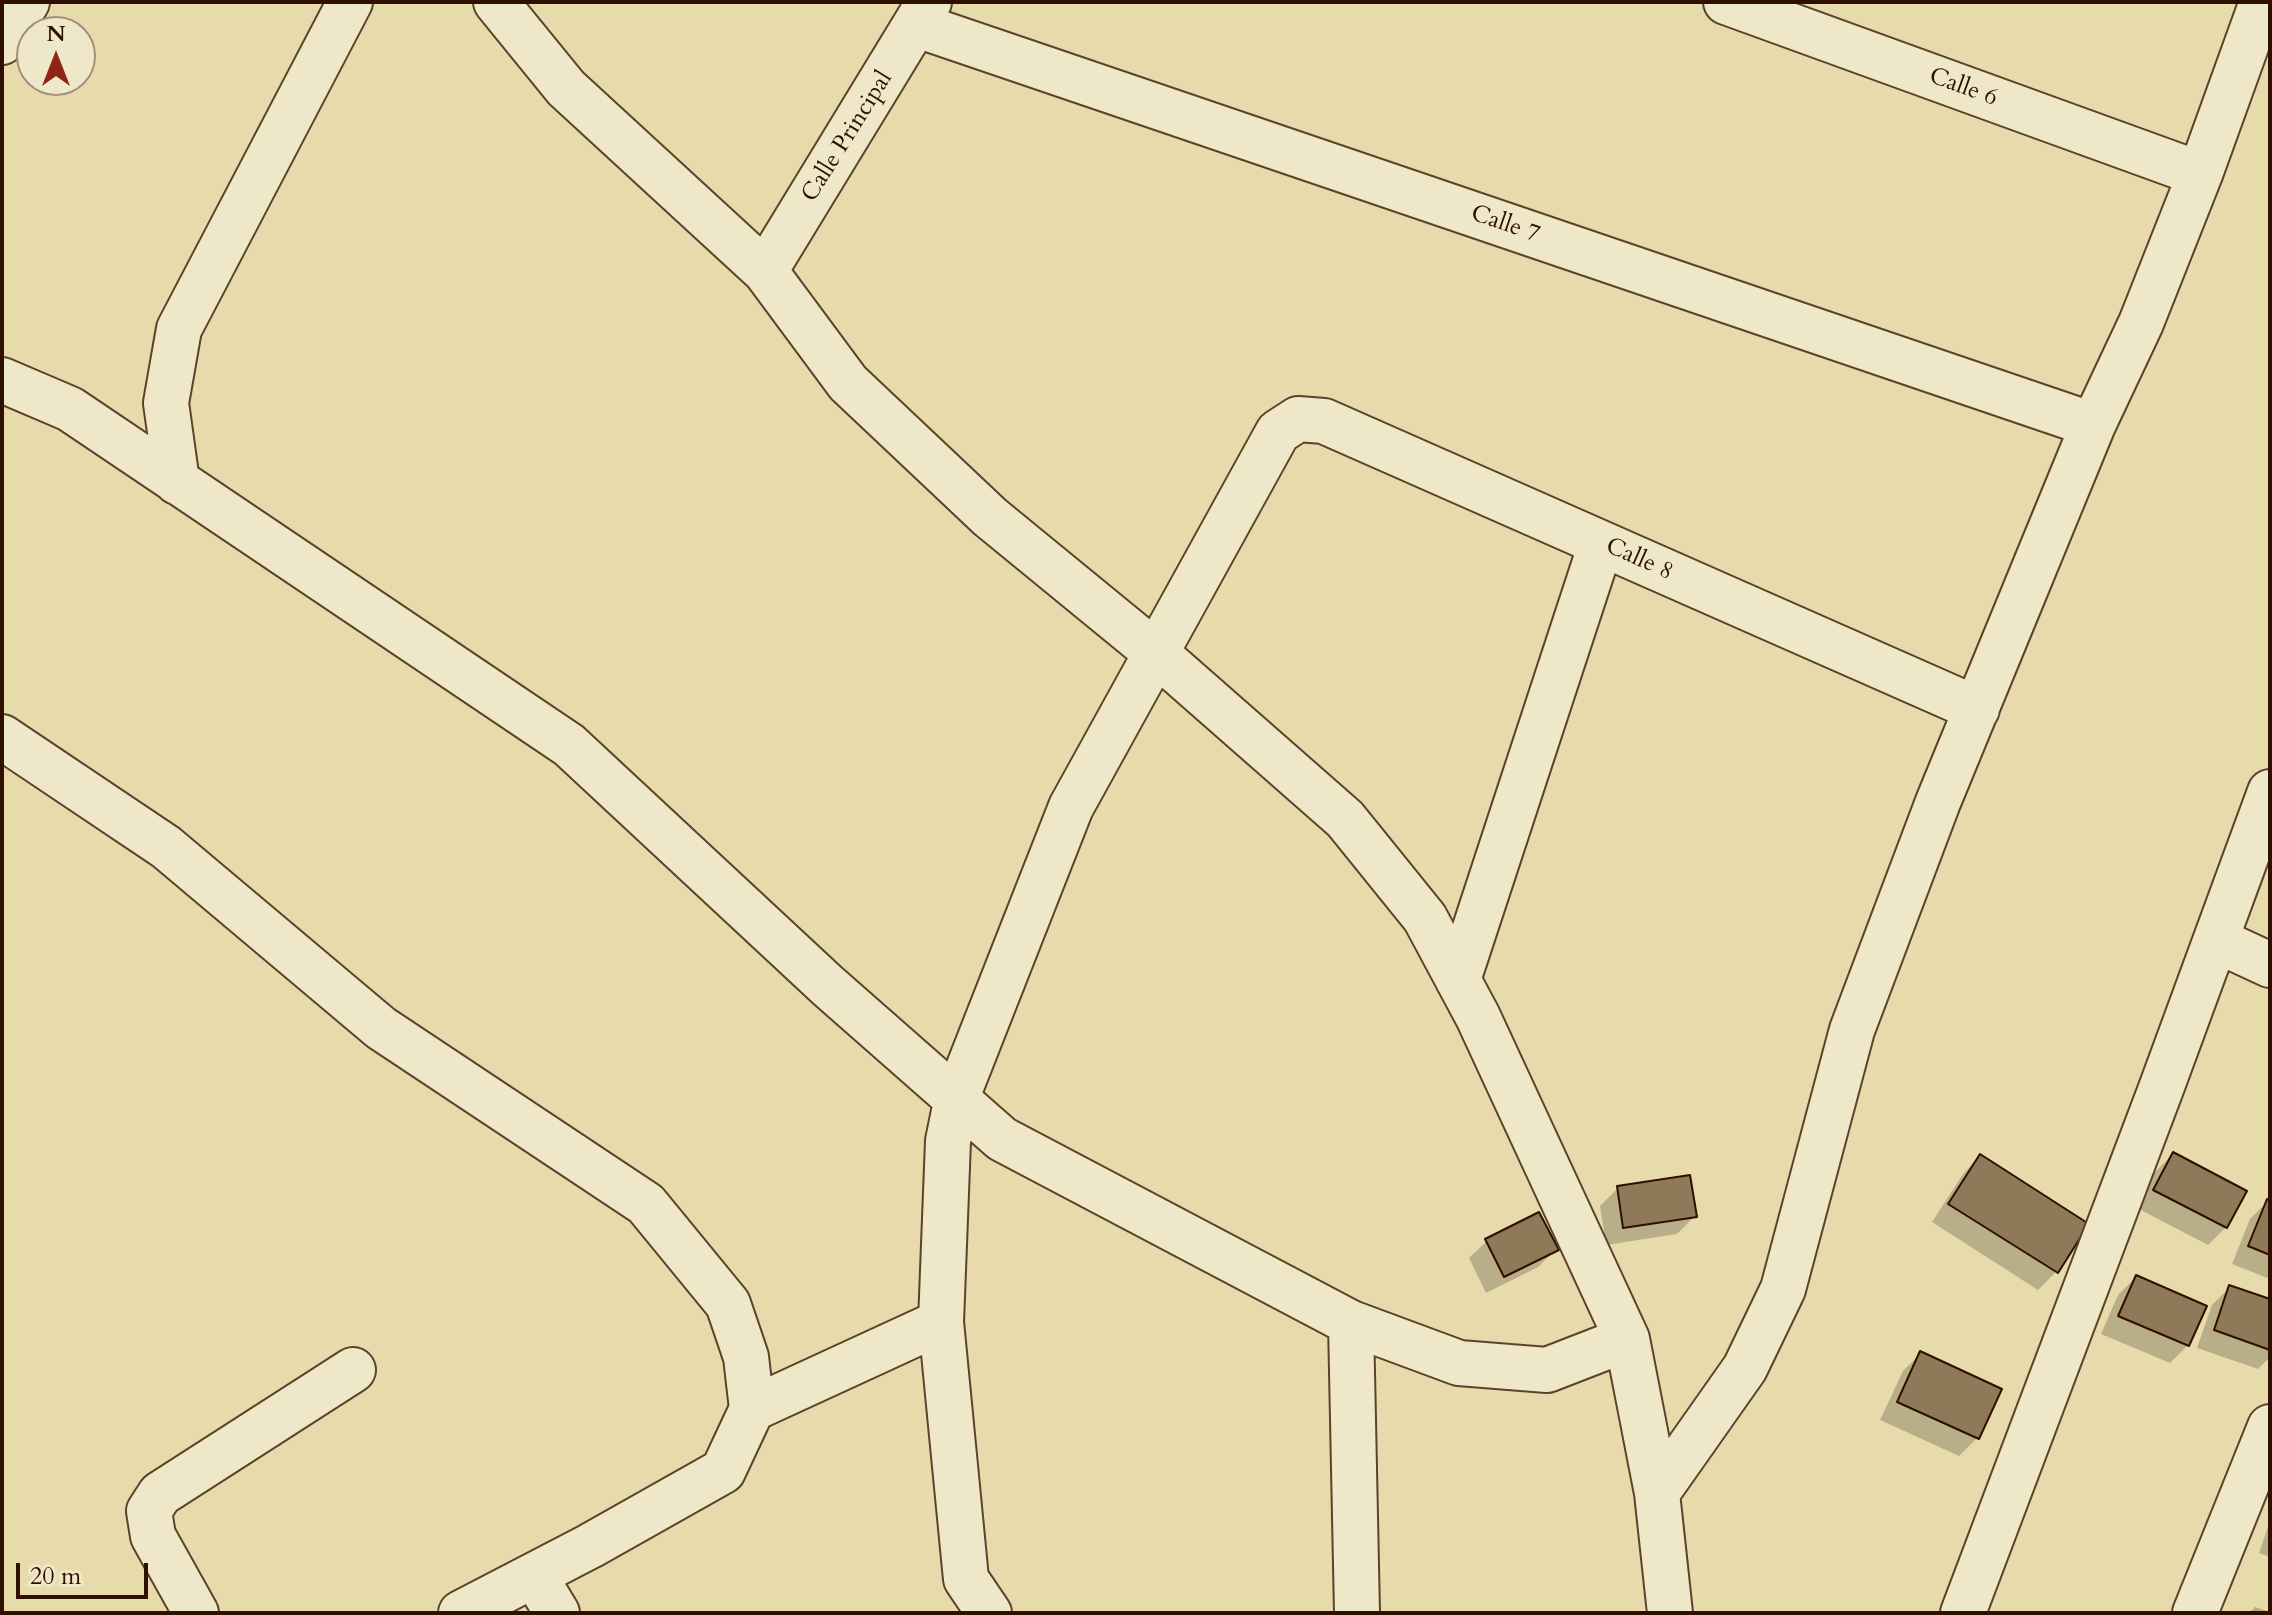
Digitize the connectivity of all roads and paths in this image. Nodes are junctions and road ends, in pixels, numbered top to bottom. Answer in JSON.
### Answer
{"nodes":[{"id":1,"x":27,"y":2,"type":"edge"},
{"id":2,"x":350,"y":2,"type":"edge"},
{"id":3,"x":496,"y":2,"type":"edge"},
{"id":4,"x":1726,"y":2,"type":"edge"},
{"id":5,"x":2262,"y":2,"type":"edge"},
{"id":6,"x":923,"y":13,"type":"edge"},
{"id":7,"x":2,"y":42,"type":"edge"},
{"id":8,"x":2200,"y":174,"type":"junction"},
{"id":9,"x":765,"y":271,"type":"junction"},
{"id":10,"x":2,"y":380,"type":"edge"},
{"id":11,"x":2093,"y":425,"type":"junction"},
{"id":12,"x":177,"y":482,"type":"junction"},
{"id":13,"x":1601,"y":544,"type":"junction"},
{"id":14,"x":1156,"y":653,"type":"junction"},
{"id":15,"x":1977,"y":709,"type":"junction"},
{"id":16,"x":2,"y":737,"type":"edge"},
{"id":17,"x":2270,"y":792,"type":"edge"},
{"id":18,"x":2216,"y":940,"type":"junction"},
{"id":19,"x":2270,"y":965,"type":"edge"},
{"id":20,"x":1458,"y":980,"type":"junction"},
{"id":21,"x":957,"y":1097,"type":"junction"},
{"id":22,"x":941,"y":1322,"type":"junction"},
{"id":23,"x":1351,"y":1323,"type":"junction"},
{"id":24,"x":1627,"y":1339,"type":"junction"},
{"id":25,"x":353,"y":1370,"type":"dead end"},
{"id":26,"x":752,"y":1409,"type":"junction"},
{"id":27,"x":2270,"y":1427,"type":"edge"},
{"id":28,"x":1657,"y":1493,"type":"junction"},
{"id":29,"x":534,"y":1575,"type":"junction"},
{"id":30,"x":196,"y":1613,"type":"edge"},
{"id":31,"x":461,"y":1613,"type":"edge"},
{"id":32,"x":557,"y":1613,"type":"edge"},
{"id":33,"x":989,"y":1613,"type":"edge"},
{"id":34,"x":1357,"y":1613,"type":"edge"},
{"id":35,"x":1670,"y":1613,"type":"edge"},
{"id":36,"x":1963,"y":1613,"type":"edge"},
{"id":37,"x":2195,"y":1613,"type":"edge"}],
"edges":[{"from":1,"to":7,"type":"street"},
{"from":2,"to":12,"type":"street"},
{"from":3,"to":9,"type":"street"},
{"from":4,"to":8,"type":"street","name":"Calle 6"},
{"from":5,"to":8,"type":"street"},
{"from":6,"to":9,"type":"street","name":"Calle Principal"},
{"from":6,"to":11,"type":"street","name":"Calle 7"},
{"from":8,"to":11,"type":"street"},
{"from":9,"to":14,"type":"street"},
{"from":10,"to":12,"type":"street"},
{"from":11,"to":15,"type":"street"},
{"from":12,"to":21,"type":"street"},
{"from":13,"to":14,"type":"street","name":"Calle 8"},
{"from":13,"to":15,"type":"street","name":"Calle 8"},
{"from":13,"to":20,"type":"street"},
{"from":14,"to":20,"type":"street"},
{"from":14,"to":21,"type":"street"},
{"from":15,"to":28,"type":"street"},
{"from":16,"to":26,"type":"street"},
{"from":17,"to":18,"type":"street"},
{"from":18,"to":19,"type":"street"},
{"from":18,"to":36,"type":"street"},
{"from":20,"to":24,"type":"street"},
{"from":21,"to":22,"type":"street"},
{"from":21,"to":23,"type":"street"},
{"from":22,"to":26,"type":"street"},
{"from":22,"to":33,"type":"street"},
{"from":23,"to":24,"type":"street"},
{"from":23,"to":34,"type":"street"},
{"from":24,"to":28,"type":"street"},
{"from":25,"to":30,"type":"street"},
{"from":26,"to":29,"type":"street"},
{"from":27,"to":37,"type":"street"},
{"from":28,"to":35,"type":"street"},
{"from":29,"to":31,"type":"street"},
{"from":29,"to":32,"type":"street"}]}
